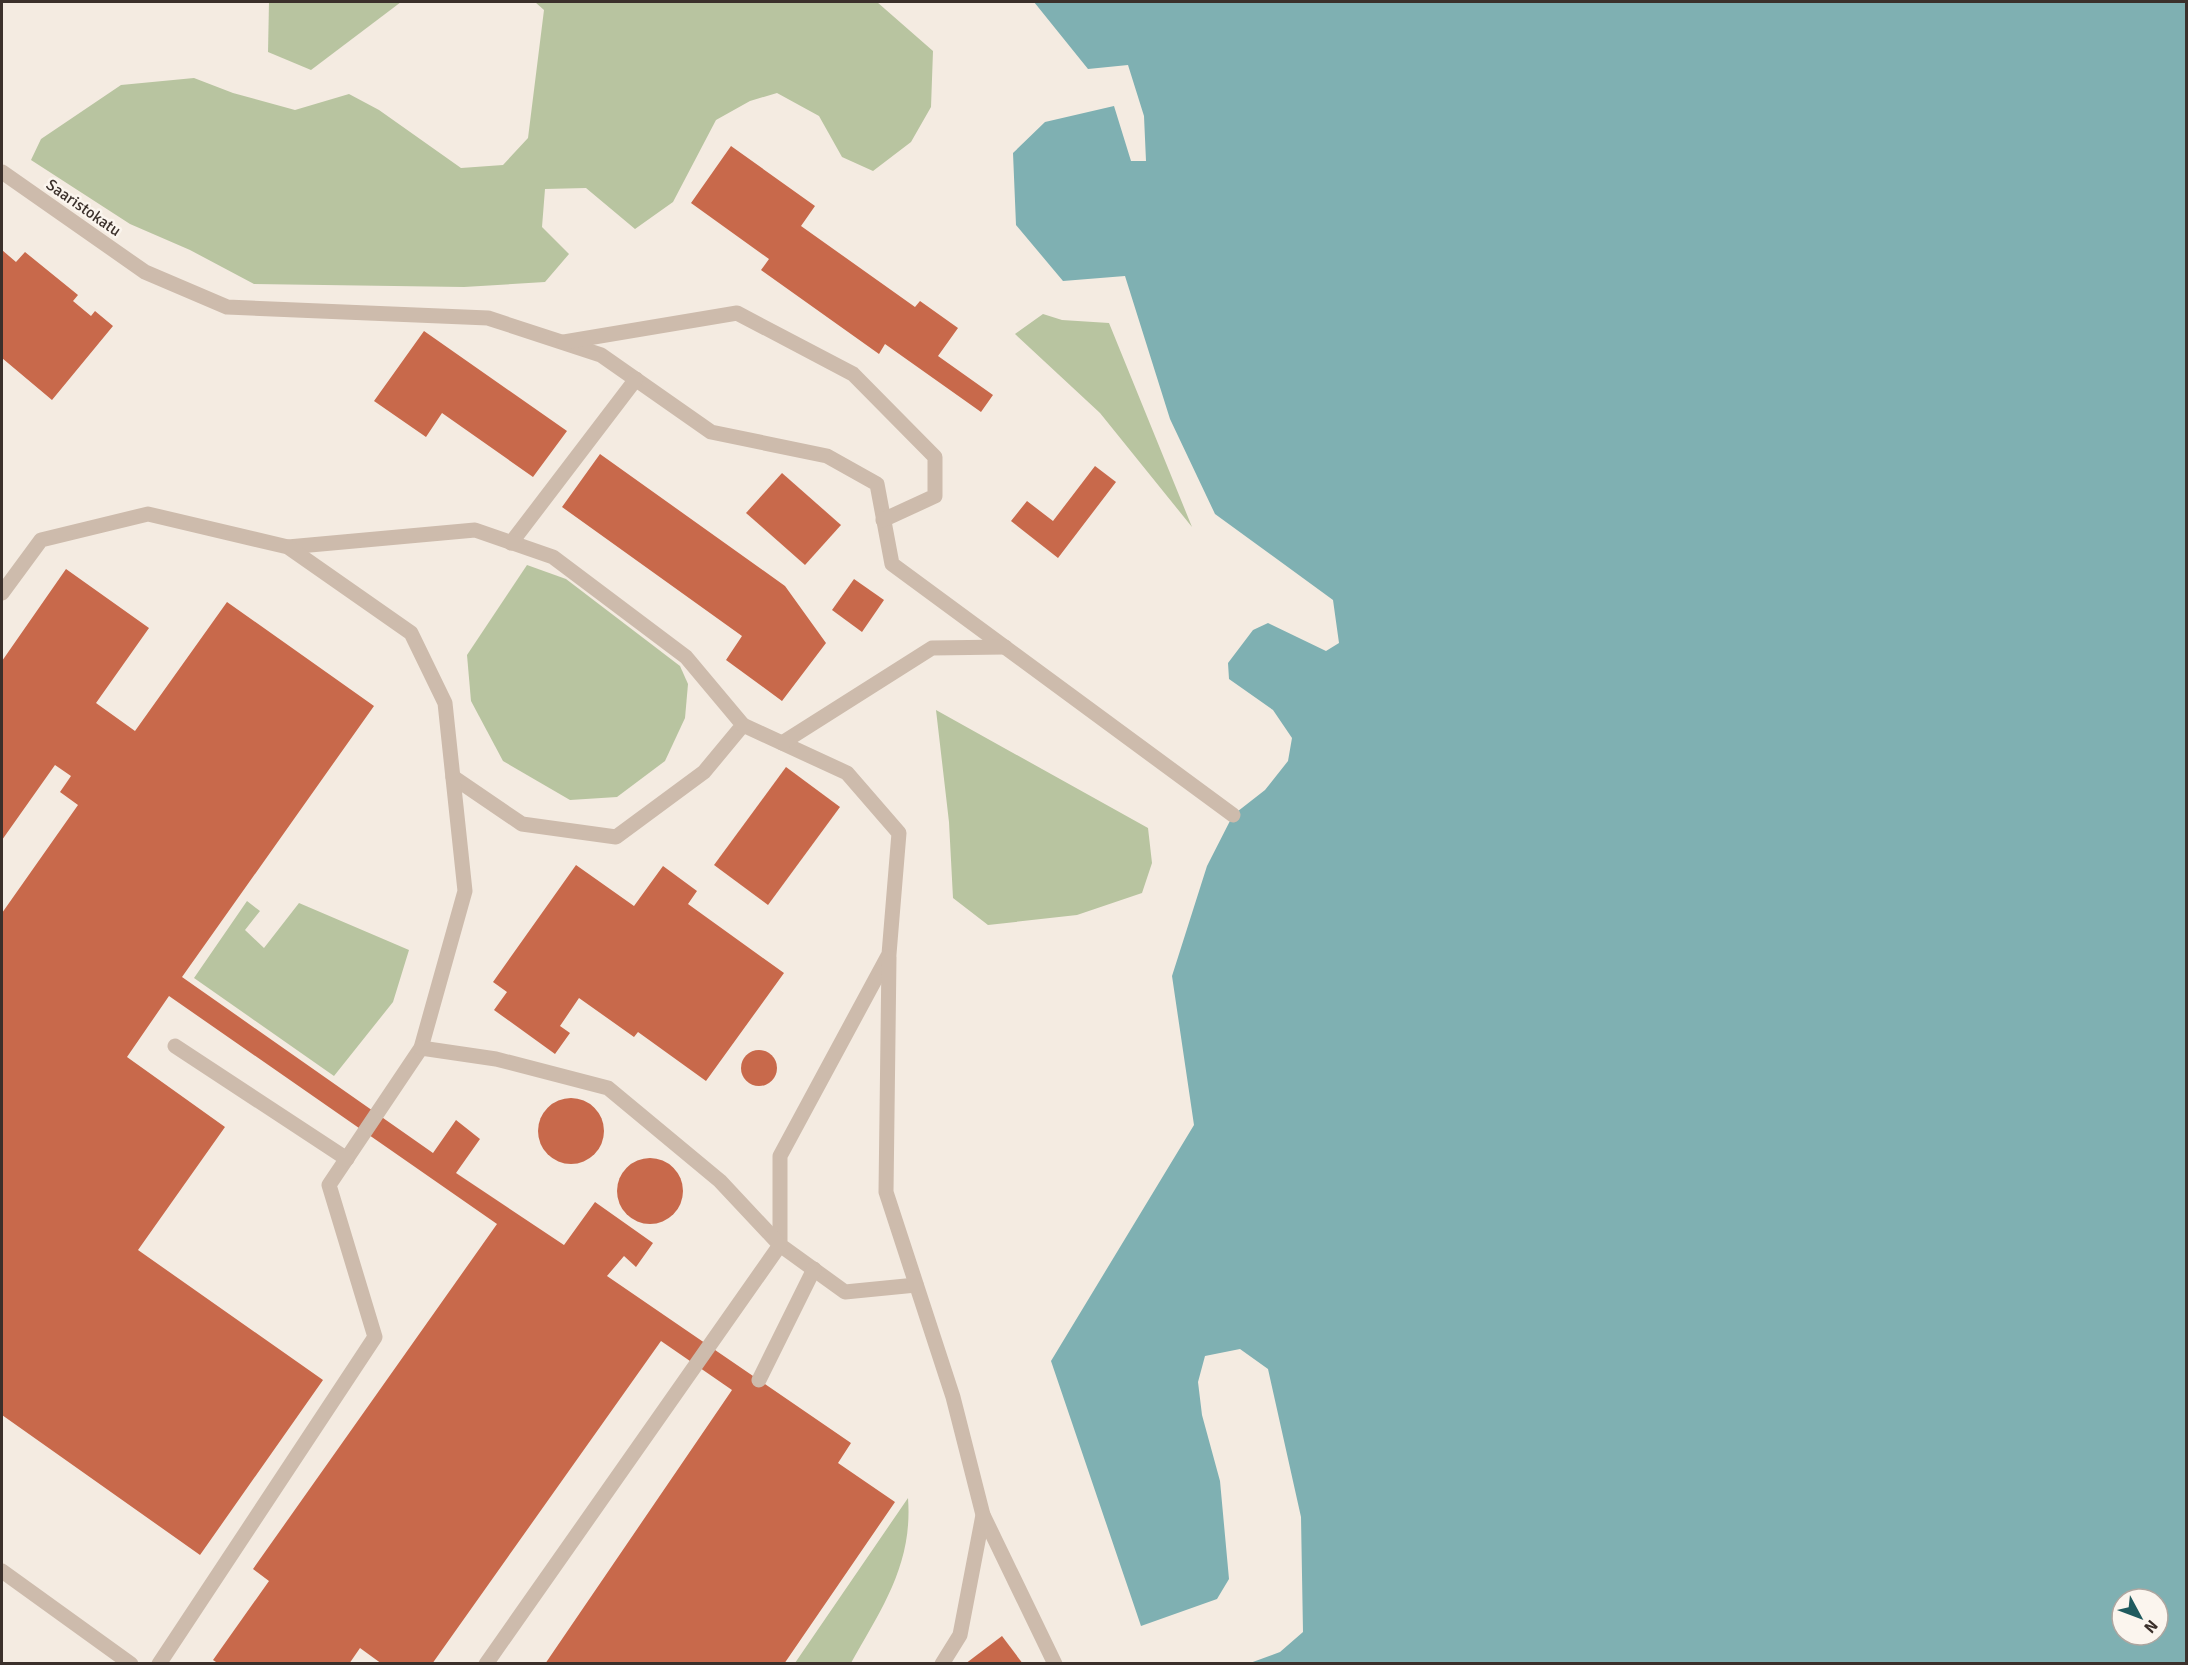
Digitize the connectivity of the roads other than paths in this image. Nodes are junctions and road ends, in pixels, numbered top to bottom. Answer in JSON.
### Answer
{"nodes":[{"id":1,"x":2,"y":172,"type":"edge"},
{"id":2,"x":562,"y":342,"type":"junction"},
{"id":3,"x":636,"y":379,"type":"junction"},
{"id":4,"x":883,"y":520,"type":"junction"},
{"id":5,"x":511,"y":543,"type":"junction"},
{"id":6,"x":288,"y":547,"type":"junction"},
{"id":7,"x":2,"y":593,"type":"edge"},
{"id":8,"x":1005,"y":647,"type":"junction"},
{"id":9,"x":743,"y":725,"type":"junction"},
{"id":10,"x":782,"y":743,"type":"junction"},
{"id":11,"x":453,"y":777,"type":"junction"},
{"id":12,"x":1233,"y":815,"type":"dead end"},
{"id":13,"x":889,"y":954,"type":"junction"},
{"id":14,"x":175,"y":1046,"type":"dead end"},
{"id":15,"x":421,"y":1048,"type":"junction"},
{"id":16,"x":346,"y":1159,"type":"junction"},
{"id":17,"x":780,"y":1245,"type":"junction"},
{"id":18,"x":814,"y":1269,"type":"junction"},
{"id":19,"x":916,"y":1285,"type":"junction"},
{"id":20,"x":759,"y":1380,"type":"dead end"},
{"id":21,"x":983,"y":1515,"type":"junction"},
{"id":22,"x":2,"y":1571,"type":"edge"},
{"id":23,"x":131,"y":1664,"type":"edge"},
{"id":24,"x":159,"y":1664,"type":"edge"},
{"id":25,"x":486,"y":1664,"type":"edge"},
{"id":26,"x":942,"y":1664,"type":"edge"},
{"id":27,"x":1055,"y":1664,"type":"edge"}],
"edges":[{"from":1,"to":2,"type":"street","name":"Saaristokatu"},
{"from":2,"to":3,"type":"street","name":"Saaristokatu"},
{"from":2,"to":4,"type":"street"},
{"from":3,"to":4,"type":"street","name":"Saaristokatu"},
{"from":3,"to":5,"type":"street"},
{"from":4,"to":8,"type":"street"},
{"from":5,"to":6,"type":"street"},
{"from":5,"to":9,"type":"street"},
{"from":6,"to":7,"type":"street"},
{"from":6,"to":11,"type":"street"},
{"from":8,"to":10,"type":"street"},
{"from":8,"to":12,"type":"street"},
{"from":9,"to":10,"type":"street"},
{"from":9,"to":11,"type":"street"},
{"from":10,"to":13,"type":"street"},
{"from":11,"to":15,"type":"street"},
{"from":13,"to":17,"type":"street"},
{"from":13,"to":19,"type":"street"},
{"from":14,"to":16,"type":"street"},
{"from":15,"to":16,"type":"street"},
{"from":15,"to":17,"type":"street"},
{"from":16,"to":24,"type":"street"},
{"from":17,"to":18,"type":"street"},
{"from":17,"to":25,"type":"street"},
{"from":18,"to":19,"type":"street"},
{"from":18,"to":20,"type":"street"},
{"from":19,"to":21,"type":"street"},
{"from":21,"to":26,"type":"street"},
{"from":21,"to":27,"type":"street"},
{"from":22,"to":23,"type":"street"}]}
